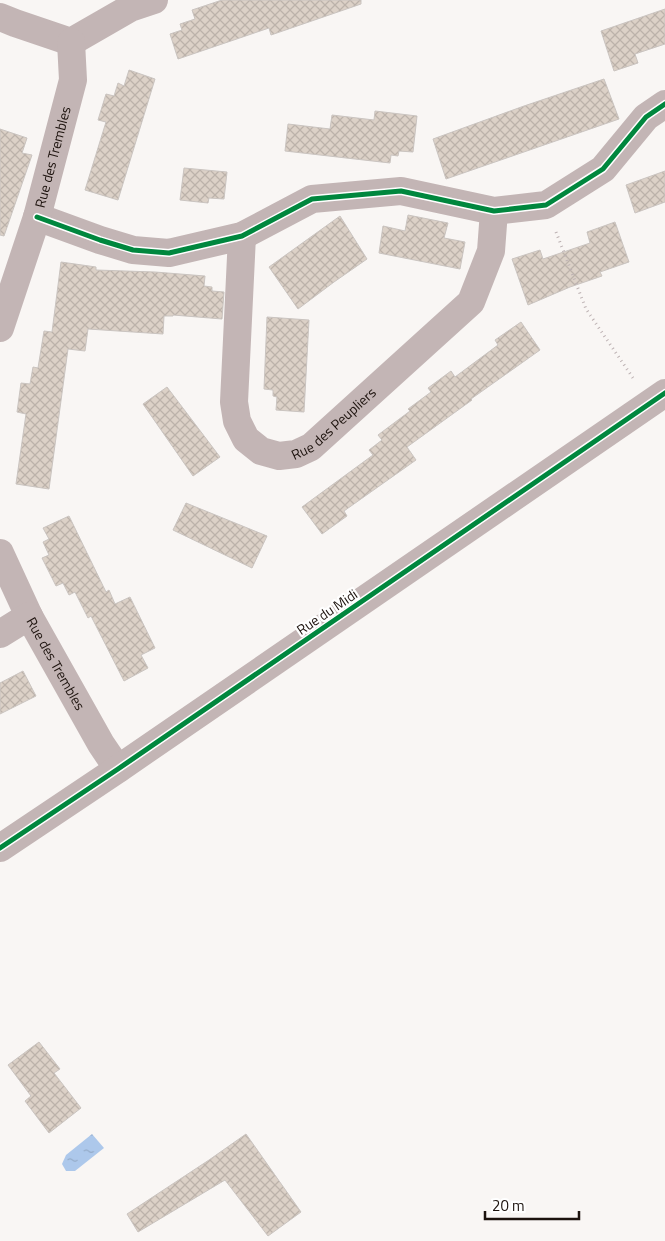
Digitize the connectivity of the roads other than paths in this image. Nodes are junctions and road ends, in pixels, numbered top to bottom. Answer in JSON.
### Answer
{"nodes":[{"id":1,"x":154,"y":0,"type":"edge"},
{"id":2,"x":0,"y":17,"type":"edge"},
{"id":3,"x":71,"y":42,"type":"junction"},
{"id":4,"x":665,"y":104,"type":"edge"},
{"id":5,"x":494,"y":211,"type":"junction"},
{"id":6,"x":37,"y":217,"type":"junction"},
{"id":7,"x":242,"y":236,"type":"junction"},
{"id":8,"x":0,"y":328,"type":"edge"},
{"id":9,"x":665,"y":393,"type":"edge"},
{"id":10,"x":0,"y":553,"type":"edge"},
{"id":11,"x":29,"y":616,"type":"junction"},
{"id":12,"x":0,"y":634,"type":"edge"},
{"id":13,"x":118,"y":769,"type":"junction"},
{"id":14,"x":0,"y":848,"type":"edge"}],
"edges":[{"from":1,"to":3,"type":"street"},
{"from":2,"to":3,"type":"street"},
{"from":3,"to":6,"type":"street","name":"Rue des Trembles"},
{"from":4,"to":5,"type":"street"},
{"from":5,"to":7,"type":"street"},
{"from":5,"to":7,"type":"street","name":"Rue des Peupliers"},
{"from":6,"to":7,"type":"street"},
{"from":6,"to":8,"type":"street","name":"Rue des Trembles"},
{"from":9,"to":13,"type":"street","name":"Rue du Midi"},
{"from":10,"to":11,"type":"street","name":"Rue des Trembles"},
{"from":11,"to":12,"type":"street"},
{"from":11,"to":13,"type":"street","name":"Rue des Trembles"},
{"from":13,"to":14,"type":"street","name":"Rue du Midi"}]}
